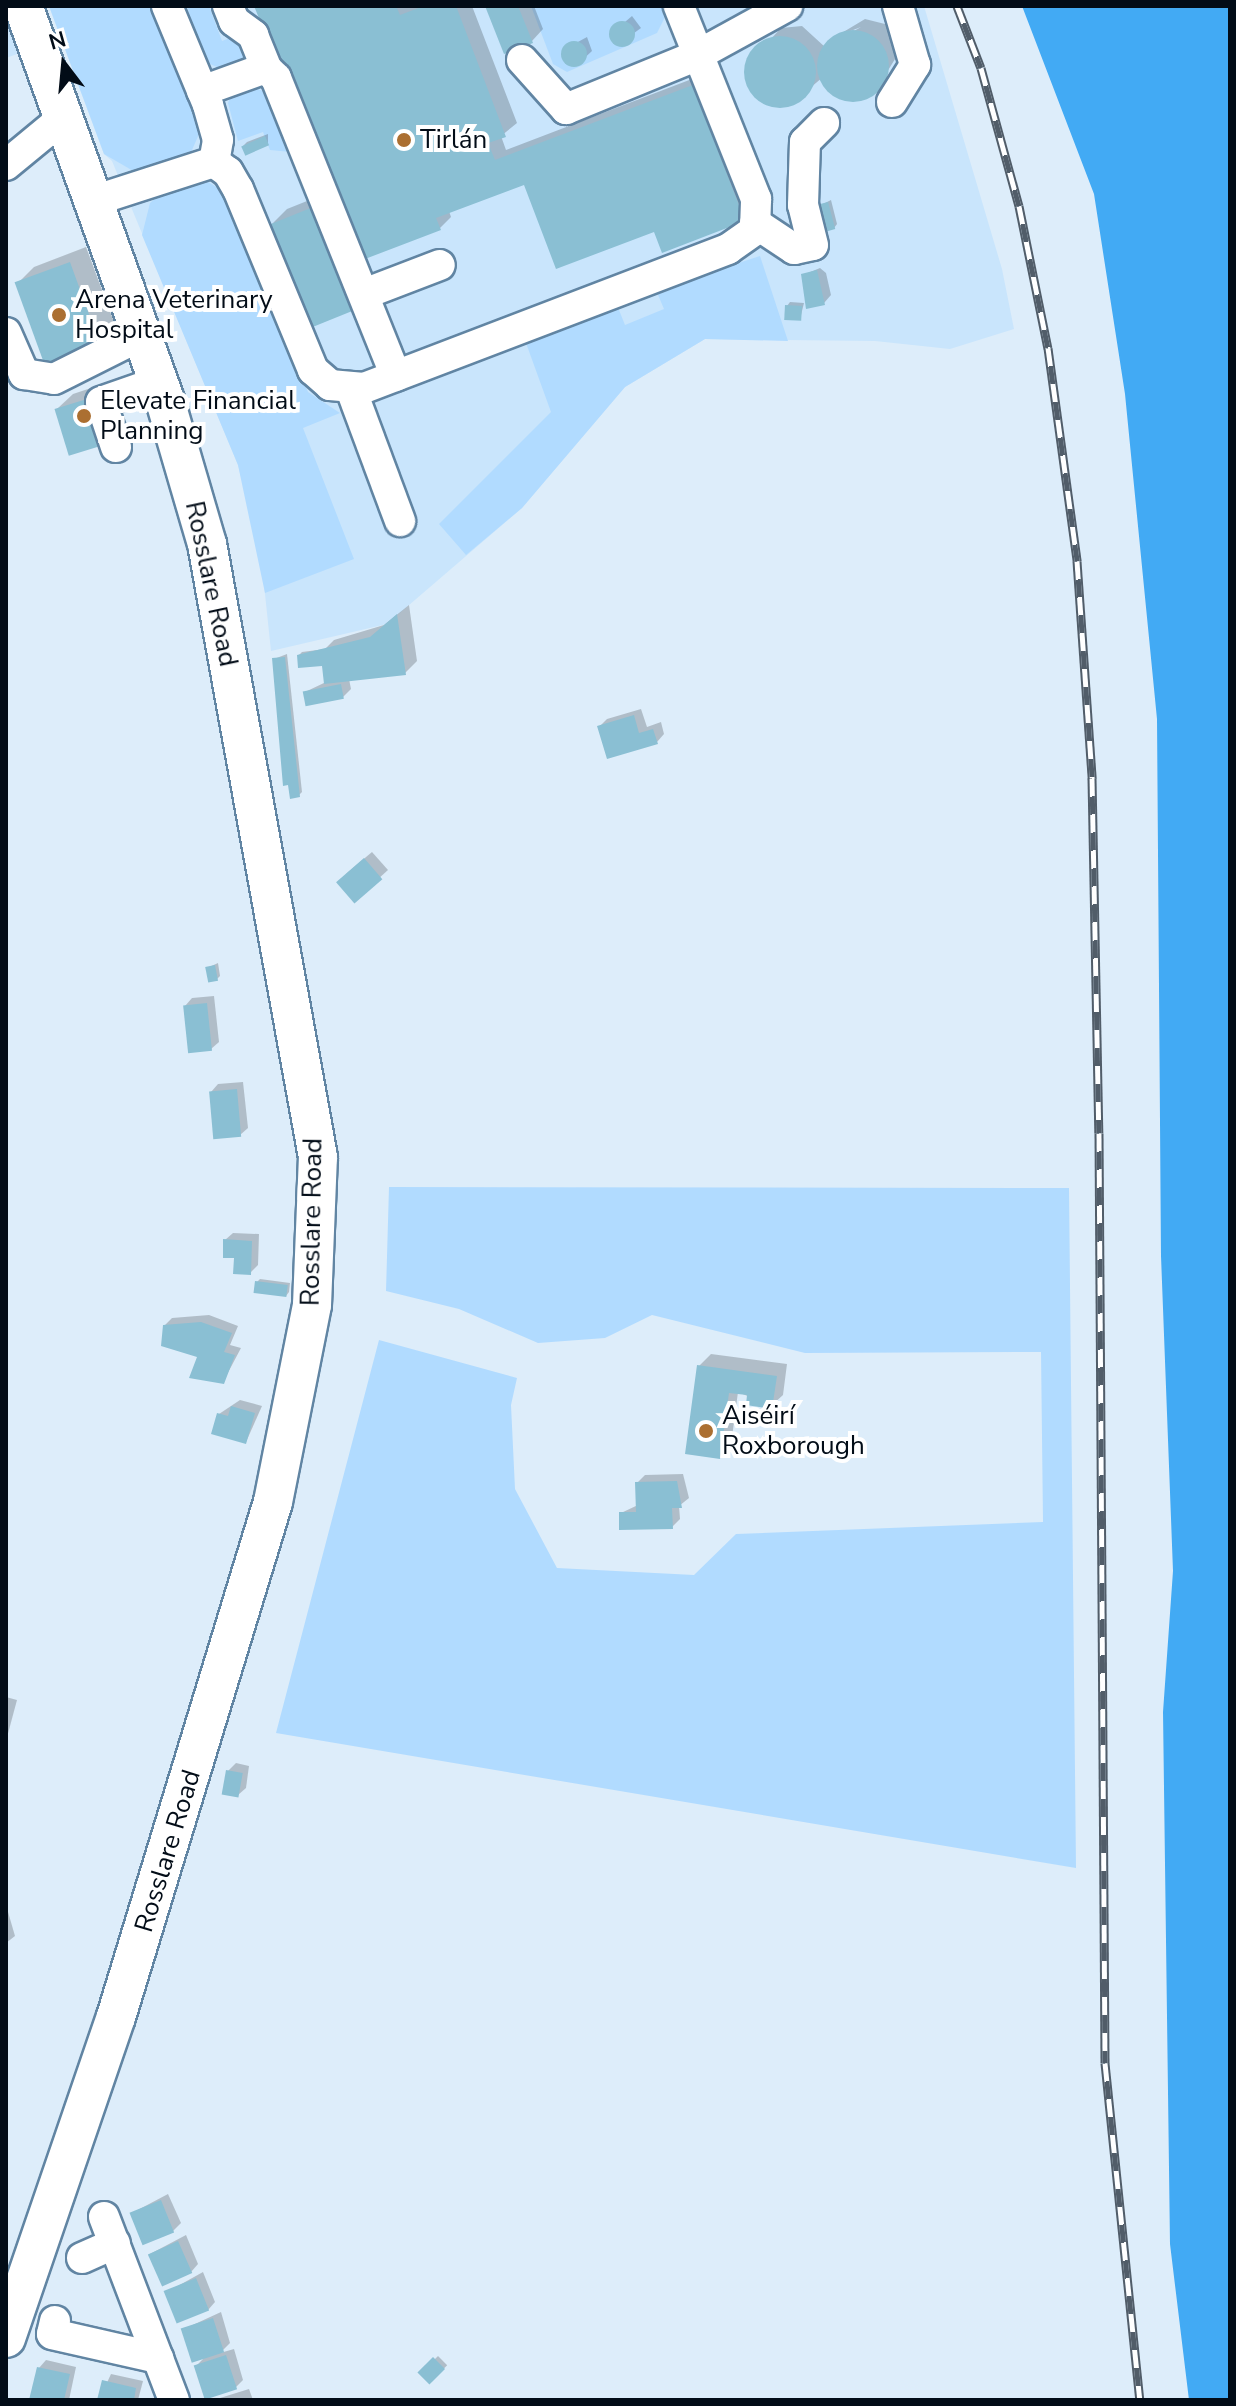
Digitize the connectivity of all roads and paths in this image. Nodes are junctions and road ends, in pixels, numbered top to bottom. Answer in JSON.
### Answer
{"nodes":[{"id":1,"x":22,"y":6,"type":"edge"},
{"id":2,"x":167,"y":6,"type":"edge"},
{"id":3,"x":679,"y":6,"type":"edge"},
{"id":4,"x":787,"y":6,"type":"edge"},
{"id":5,"x":898,"y":6,"type":"edge"},
{"id":6,"x":6,"y":12,"type":"edge"},
{"id":7,"x":231,"y":13,"type":"edge"},
{"id":8,"x":698,"y":55,"type":"junction"},
{"id":9,"x":522,"y":60,"type":"dead end"},
{"id":10,"x":266,"y":68,"type":"junction"},
{"id":11,"x":202,"y":91,"type":"junction"},
{"id":12,"x":892,"y":102,"type":"dead end"},
{"id":13,"x":63,"y":118,"type":"junction"},
{"id":14,"x":824,"y":123,"type":"dead end"},
{"id":15,"x":214,"y":162,"type":"junction"},
{"id":16,"x":6,"y":165,"type":"edge"},
{"id":17,"x":93,"y":201,"type":"junction"},
{"id":18,"x":755,"y":223,"type":"junction"},
{"id":19,"x":440,"y":265,"type":"dead end"},
{"id":20,"x":364,"y":294,"type":"junction"},
{"id":21,"x":6,"y":333,"type":"edge"},
{"id":22,"x":142,"y":335,"type":"junction"},
{"id":23,"x":396,"y":376,"type":"junction"},
{"id":24,"x":158,"y":382,"type":"junction"},
{"id":25,"x":351,"y":389,"type":"junction"},
{"id":26,"x":116,"y":447,"type":"dead end"},
{"id":27,"x":400,"y":521,"type":"dead end"},
{"id":28,"x":82,"y":2258,"type":"dead end"},
{"id":29,"x":55,"y":2321,"type":"dead end"},
{"id":30,"x":6,"y":2338,"type":"edge"},
{"id":31,"x":158,"y":2358,"type":"junction"},
{"id":32,"x":174,"y":2400,"type":"edge"}],
"edges":[{"from":1,"to":6,"type":"street"},
{"from":1,"to":13,"type":"main road","name":"Rosslare Road"},
{"from":2,"to":11,"type":"street"},
{"from":3,"to":8,"type":"street"},
{"from":4,"to":8,"type":"street"},
{"from":5,"to":12,"type":"street"},
{"from":7,"to":10,"type":"street"},
{"from":8,"to":9,"type":"street"},
{"from":8,"to":18,"type":"street"},
{"from":10,"to":11,"type":"street"},
{"from":10,"to":20,"type":"street"},
{"from":11,"to":15,"type":"street"},
{"from":13,"to":16,"type":"street"},
{"from":13,"to":17,"type":"main road","name":"Rosslare Road"},
{"from":14,"to":18,"type":"street"},
{"from":15,"to":17,"type":"street"},
{"from":15,"to":25,"type":"street"},
{"from":17,"to":22,"type":"main road","name":"Rosslare Road"},
{"from":18,"to":23,"type":"street"},
{"from":19,"to":20,"type":"street"},
{"from":20,"to":23,"type":"street"},
{"from":21,"to":22,"type":"street"},
{"from":22,"to":24,"type":"main road","name":"Rosslare Road"},
{"from":23,"to":25,"type":"street"},
{"from":24,"to":26,"type":"street"},
{"from":24,"to":30,"type":"main road","name":"Rosslare Road"},
{"from":25,"to":27,"type":"street"},
{"from":28,"to":31,"type":"street"},
{"from":29,"to":31,"type":"street"},
{"from":31,"to":32,"type":"street"}]}
